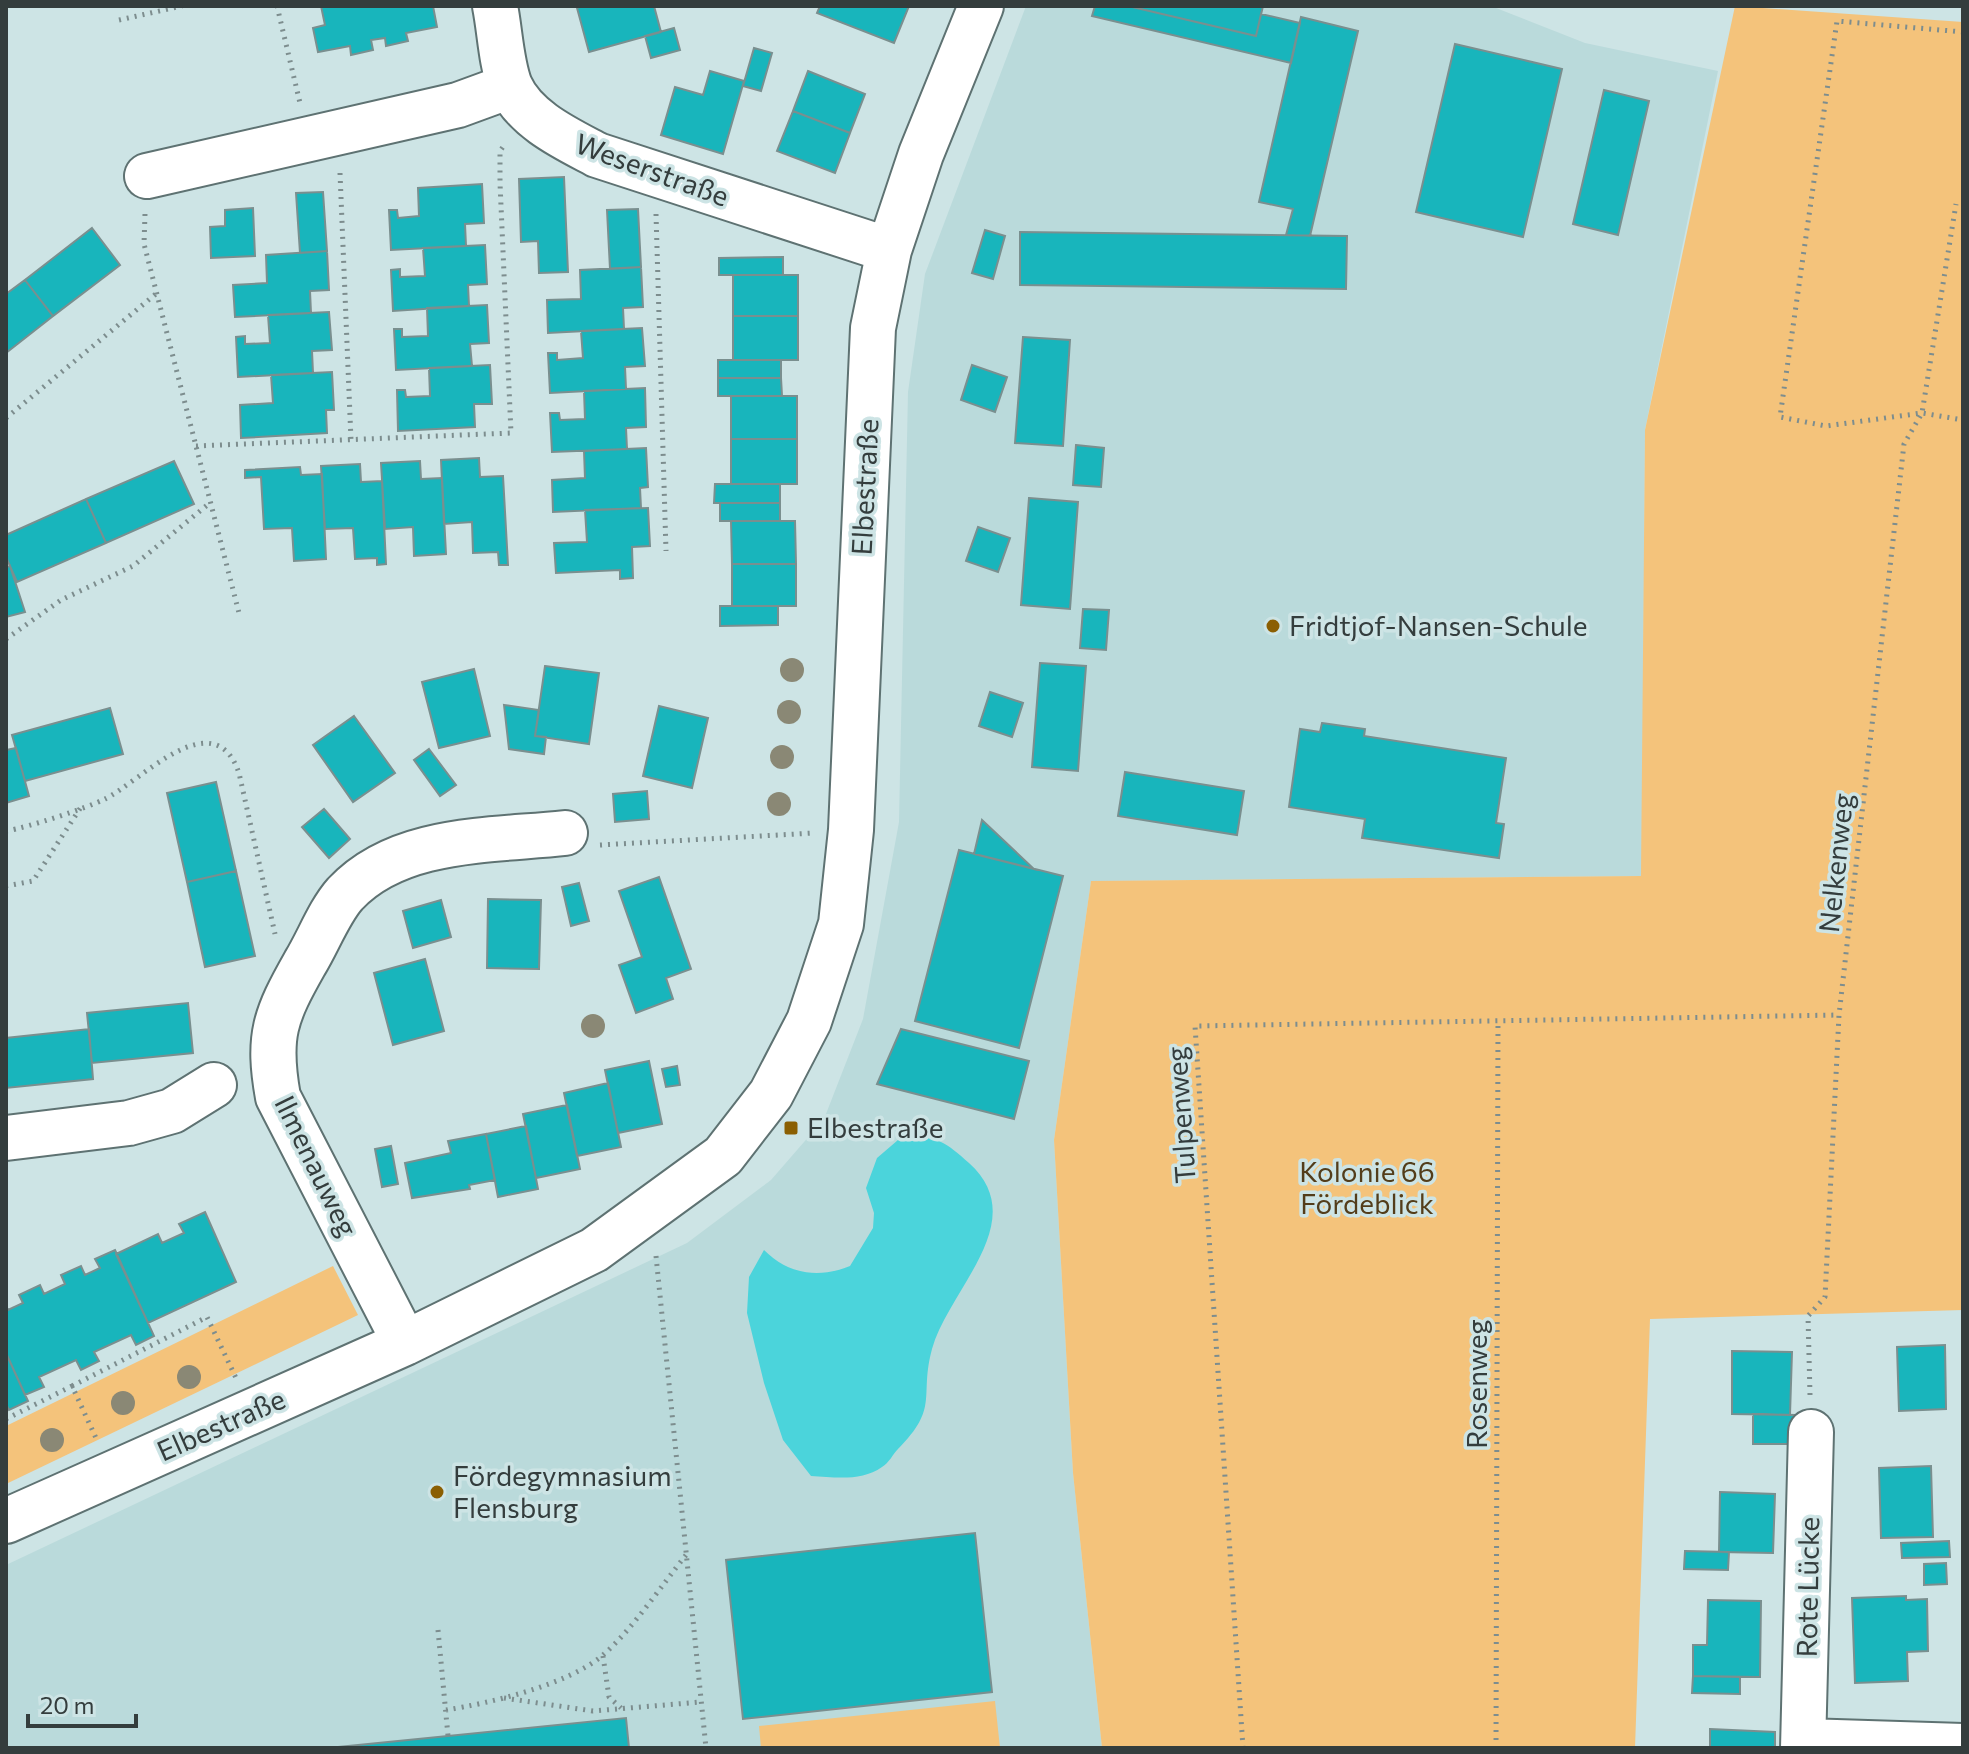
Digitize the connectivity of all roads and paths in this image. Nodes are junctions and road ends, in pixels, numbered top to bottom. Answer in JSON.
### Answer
{"nodes":[{"id":1,"x":182,"y":6,"type":"edge"},
{"id":2,"x":277,"y":6,"type":"edge"},
{"id":3,"x":495,"y":6,"type":"edge"},
{"id":4,"x":981,"y":6,"type":"edge"},
{"id":5,"x":119,"y":20,"type":"dead end"},
{"id":6,"x":1963,"y":32,"type":"edge"},
{"id":7,"x":519,"y":98,"type":"junction"},
{"id":8,"x":320,"y":137,"type":"junction"},
{"id":9,"x":147,"y":176,"type":"joint"},
{"id":10,"x":667,"y":179,"type":"junction"},
{"id":11,"x":1956,"y":204,"type":"dead end"},
{"id":12,"x":889,"y":250,"type":"junction"},
{"id":13,"x":157,"y":293,"type":"junction"},
{"id":14,"x":1922,"y":413,"type":"junction"},
{"id":15,"x":6,"y":418,"type":"edge"},
{"id":16,"x":1963,"y":420,"type":"edge"},
{"id":17,"x":351,"y":440,"type":"junction"},
{"id":18,"x":196,"y":446,"type":"junction"},
{"id":19,"x":211,"y":502,"type":"junction"},
{"id":20,"x":666,"y":551,"type":"dead end"},
{"id":21,"x":239,"y":613,"type":"dead end"},
{"id":22,"x":6,"y":639,"type":"edge"},
{"id":23,"x":82,"y":806,"type":"junction"},
{"id":24,"x":851,"y":830,"type":"junction"},
{"id":25,"x":6,"y":831,"type":"edge"},
{"id":26,"x":565,"y":833,"type":"joint"},
{"id":27,"x":6,"y":886,"type":"edge"},
{"id":28,"x":292,"y":986,"type":"junction"},
{"id":29,"x":1839,"y":1015,"type":"junction"},
{"id":30,"x":1498,"y":1020,"type":"junction"},
{"id":31,"x":214,"y":1085,"type":"dead end"},
{"id":32,"x":6,"y":1138,"type":"edge"},
{"id":33,"x":651,"y":1209,"type":"junction"},
{"id":34,"x":405,"y":1343,"type":"junction"},
{"id":35,"x":72,"y":1386,"type":"junction"},
{"id":36,"x":252,"y":1411,"type":"junction"},
{"id":37,"x":6,"y":1419,"type":"edge"},
{"id":38,"x":1811,"y":1432,"type":"joint"},
{"id":39,"x":112,"y":1474,"type":"junction"},
{"id":40,"x":6,"y":1521,"type":"edge"},
{"id":41,"x":687,"y":1554,"type":"junction"},
{"id":42,"x":438,"y":1630,"type":"dead end"},
{"id":43,"x":603,"y":1656,"type":"junction"},
{"id":44,"x":500,"y":1698,"type":"junction"},
{"id":45,"x":701,"y":1702,"type":"junction"},
{"id":46,"x":626,"y":1709,"type":"junction"},
{"id":47,"x":446,"y":1710,"type":"junction"},
{"id":48,"x":448,"y":1736,"type":"dead end"},
{"id":49,"x":1804,"y":1745,"type":"edge"},
{"id":50,"x":1963,"y":1746,"type":"edge"},
{"id":51,"x":706,"y":1748,"type":"edge"},
{"id":52,"x":1243,"y":1748,"type":"edge"},
{"id":53,"x":1496,"y":1748,"type":"edge"}],
"edges":[{"from":1,"to":5,"type":"path"},
{"from":2,"to":8,"type":"path"},
{"from":3,"to":7,"type":"street"},
{"from":4,"to":12,"type":"street","name":"Elbestraße"},
{"from":6,"to":14,"type":"path"},
{"from":7,"to":8,"type":"street"},
{"from":7,"to":10,"type":"street","name":"Weserstraße"},
{"from":7,"to":17,"type":"path"},
{"from":8,"to":9,"type":"street"},
{"from":8,"to":17,"type":"path"},
{"from":9,"to":13,"type":"path"},
{"from":10,"to":12,"type":"street","name":"Weserstraße"},
{"from":10,"to":20,"type":"path"},
{"from":11,"to":14,"type":"path","name":"Nelkenweg"},
{"from":12,"to":24,"type":"street","name":"Elbestraße"},
{"from":13,"to":15,"type":"path"},
{"from":13,"to":18,"type":"path"},
{"from":14,"to":16,"type":"path"},
{"from":14,"to":29,"type":"path","name":"Nelkenweg"},
{"from":17,"to":18,"type":"path"},
{"from":18,"to":19,"type":"path"},
{"from":19,"to":21,"type":"path"},
{"from":19,"to":22,"type":"path"},
{"from":23,"to":25,"type":"path"},
{"from":23,"to":27,"type":"path"},
{"from":23,"to":28,"type":"path"},
{"from":24,"to":26,"type":"path"},
{"from":24,"to":33,"type":"street","name":"Elbestraße"},
{"from":26,"to":28,"type":"street","name":"Ilmenauweg"},
{"from":28,"to":34,"type":"street","name":"Ilmenauweg"},
{"from":29,"to":30,"type":"path","name":"Tulpenweg"},
{"from":29,"to":38,"type":"path","name":"Nelkenweg"},
{"from":30,"to":52,"type":"path","name":"Tulpenweg"},
{"from":30,"to":53,"type":"path","name":"Rosenweg"},
{"from":31,"to":32,"type":"street"},
{"from":33,"to":34,"type":"street","name":"Elbestraße"},
{"from":33,"to":41,"type":"path"},
{"from":34,"to":36,"type":"street","name":"Elbestraße"},
{"from":35,"to":36,"type":"path"},
{"from":35,"to":37,"type":"path"},
{"from":35,"to":39,"type":"path"},
{"from":36,"to":39,"type":"street","name":"Elbestraße"},
{"from":38,"to":49,"type":"street","name":"Rote Lücke"},
{"from":39,"to":40,"type":"street","name":"Elbestraße"},
{"from":41,"to":43,"type":"path"},
{"from":41,"to":45,"type":"path"},
{"from":42,"to":47,"type":"path"},
{"from":43,"to":44,"type":"path"},
{"from":43,"to":46,"type":"path"},
{"from":44,"to":46,"type":"path"},
{"from":44,"to":47,"type":"path"},
{"from":45,"to":46,"type":"path"},
{"from":45,"to":51,"type":"path"},
{"from":47,"to":48,"type":"path"},
{"from":49,"to":50,"type":"street","name":"Rote Lücke"}]}
